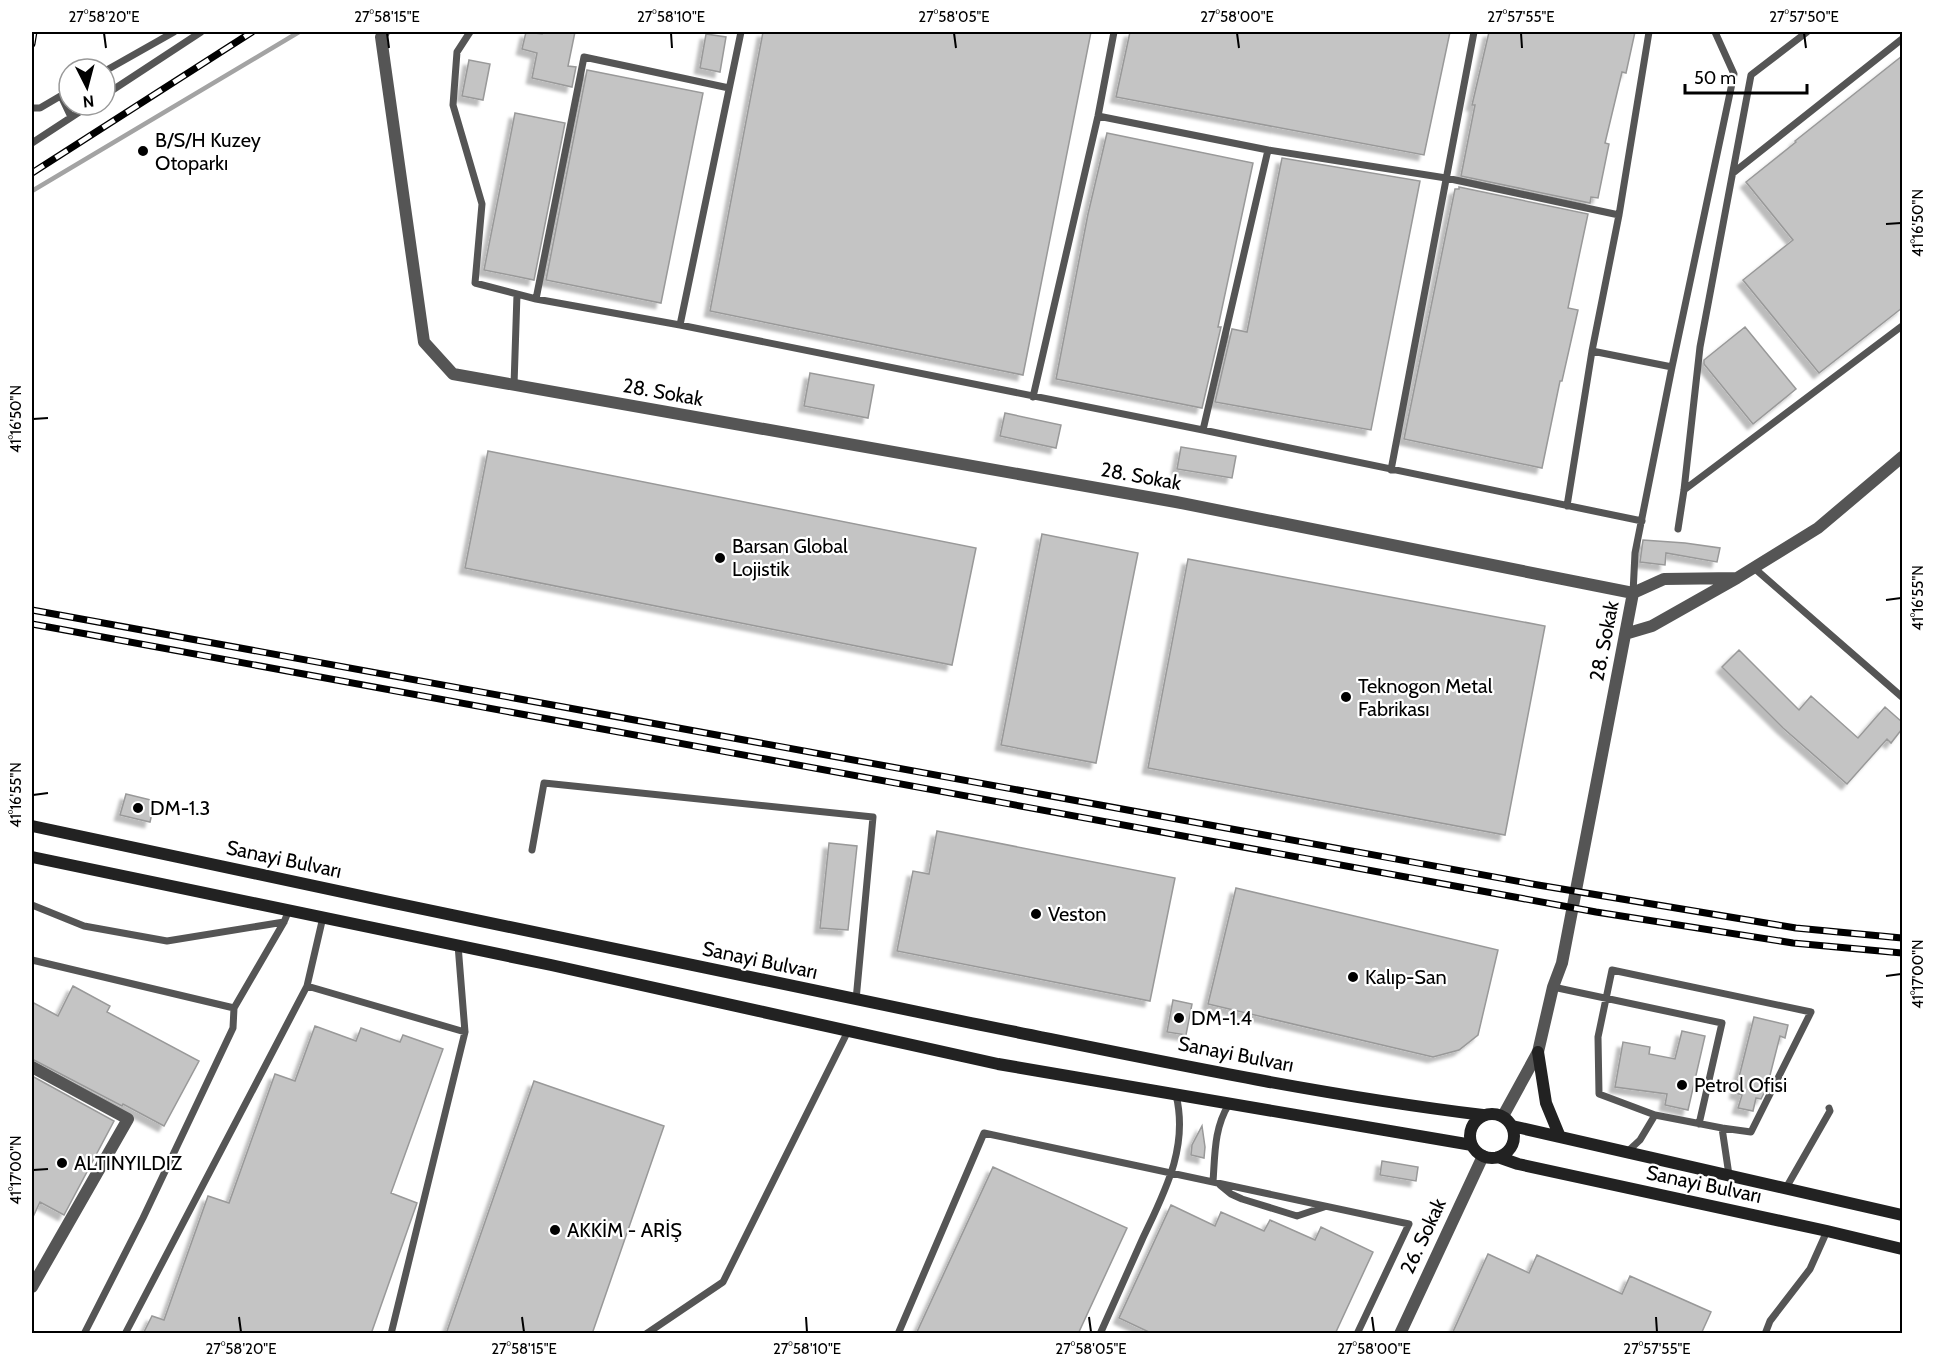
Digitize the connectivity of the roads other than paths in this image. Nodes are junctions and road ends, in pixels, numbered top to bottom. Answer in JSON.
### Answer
{"nodes":[{"id":1,"x":174,"y":32,"type":"edge"},
{"id":2,"x":201,"y":32,"type":"edge"},
{"id":3,"x":470,"y":32,"type":"edge"},
{"id":4,"x":741,"y":32,"type":"edge"},
{"id":5,"x":1114,"y":32,"type":"edge"},
{"id":6,"x":1474,"y":32,"type":"edge"},
{"id":7,"x":1648,"y":32,"type":"edge"},
{"id":8,"x":1715,"y":32,"type":"edge"},
{"id":9,"x":1807,"y":32,"type":"edge"},
{"id":10,"x":382,"y":34,"type":"edge"},
{"id":11,"x":1902,"y":39,"type":"edge"},
{"id":12,"x":117,"y":64,"type":"edge"},
{"id":13,"x":117,"y":87,"type":"edge"},
{"id":14,"x":729,"y":88,"type":"junction"},
{"id":15,"x":57,"y":98,"type":"edge"},
{"id":16,"x":32,"y":108,"type":"edge"},
{"id":17,"x":1098,"y":116,"type":"junction"},
{"id":18,"x":71,"y":117,"type":"edge"},
{"id":19,"x":32,"y":144,"type":"edge"},
{"id":20,"x":1268,"y":150,"type":"junction"},
{"id":21,"x":1733,"y":173,"type":"junction"},
{"id":22,"x":1446,"y":178,"type":"junction"},
{"id":23,"x":1619,"y":215,"type":"junction"},
{"id":24,"x":517,"y":294,"type":"junction"},
{"id":25,"x":536,"y":299,"type":"junction"},
{"id":26,"x":680,"y":325,"type":"junction"},
{"id":27,"x":1902,"y":326,"type":"edge"},
{"id":28,"x":1592,"y":351,"type":"junction"},
{"id":29,"x":1672,"y":367,"type":"junction"},
{"id":30,"x":514,"y":385,"type":"junction"},
{"id":31,"x":1033,"y":397,"type":"junction"},
{"id":32,"x":1203,"y":430,"type":"junction"},
{"id":33,"x":1902,"y":457,"type":"edge"},
{"id":34,"x":1391,"y":470,"type":"junction"},
{"id":35,"x":1684,"y":490,"type":"junction"},
{"id":36,"x":1567,"y":506,"type":"junction"},
{"id":37,"x":1642,"y":521,"type":"junction"},
{"id":38,"x":1678,"y":529,"type":"dead end"},
{"id":39,"x":1753,"y":567,"type":"junction"},
{"id":40,"x":1737,"y":578,"type":"junction"},
{"id":41,"x":1633,"y":593,"type":"junction"},
{"id":42,"x":1625,"y":634,"type":"junction"},
{"id":43,"x":1902,"y":697,"type":"edge"},
{"id":44,"x":32,"y":826,"type":"edge"},
{"id":45,"x":532,"y":850,"type":"dead end"},
{"id":46,"x":32,"y":857,"type":"edge"},
{"id":47,"x":32,"y":905,"type":"edge"},
{"id":48,"x":289,"y":910,"type":"junction"},
{"id":49,"x":323,"y":918,"type":"junction"},
{"id":50,"x":284,"y":922,"type":"junction"},
{"id":51,"x":458,"y":945,"type":"junction"},
{"id":52,"x":32,"y":960,"type":"edge"},
{"id":53,"x":308,"y":986,"type":"junction"},
{"id":54,"x":1553,"y":987,"type":"junction"},
{"id":55,"x":1605,"y":998,"type":"junction"},
{"id":56,"x":856,"y":1000,"type":"junction"},
{"id":57,"x":234,"y":1008,"type":"junction"},
{"id":58,"x":848,"y":1030,"type":"junction"},
{"id":59,"x":465,"y":1032,"type":"junction"},
{"id":60,"x":1538,"y":1052,"type":"junction"},
{"id":61,"x":32,"y":1067,"type":"edge"},
{"id":62,"x":1176,"y":1095,"type":"junction"},
{"id":63,"x":1229,"y":1104,"type":"junction"},
{"id":64,"x":1829,"y":1108,"type":"dead end"},
{"id":65,"x":1483,"y":1115,"type":"junction"},
{"id":66,"x":1655,"y":1115,"type":"junction"},
{"id":67,"x":1503,"y":1116,"type":"junction"},
{"id":68,"x":1699,"y":1124,"type":"junction"},
{"id":69,"x":1512,"y":1126,"type":"junction"},
{"id":70,"x":1722,"y":1128,"type":"junction"},
{"id":71,"x":1560,"y":1137,"type":"junction"},
{"id":72,"x":1472,"y":1145,"type":"junction"},
{"id":73,"x":1627,"y":1152,"type":"junction"},
{"id":74,"x":1483,"y":1156,"type":"junction"},
{"id":75,"x":1498,"y":1157,"type":"junction"},
{"id":76,"x":1173,"y":1173,"type":"junction"},
{"id":77,"x":1729,"y":1175,"type":"junction"},
{"id":78,"x":1215,"y":1183,"type":"junction"},
{"id":79,"x":1786,"y":1188,"type":"junction"},
{"id":80,"x":1326,"y":1207,"type":"junction"},
{"id":81,"x":1902,"y":1215,"type":"edge"},
{"id":82,"x":1827,"y":1230,"type":"junction"},
{"id":83,"x":1902,"y":1249,"type":"edge"},
{"id":84,"x":32,"y":1287,"type":"edge"},
{"id":85,"x":84,"y":1334,"type":"edge"},
{"id":86,"x":125,"y":1334,"type":"edge"},
{"id":87,"x":391,"y":1334,"type":"edge"},
{"id":88,"x":646,"y":1334,"type":"edge"},
{"id":89,"x":897,"y":1334,"type":"edge"},
{"id":90,"x":1100,"y":1334,"type":"edge"},
{"id":91,"x":1357,"y":1334,"type":"edge"},
{"id":92,"x":1400,"y":1334,"type":"edge"},
{"id":93,"x":1765,"y":1334,"type":"edge"}],
"edges":[{"from":1,"to":12,"type":"lane"},
{"from":2,"to":13,"type":"lane"},
{"from":3,"to":24,"type":"lane"},
{"from":4,"to":14,"type":"lane"},
{"from":5,"to":17,"type":"lane"},
{"from":6,"to":22,"type":"lane"},
{"from":7,"to":23,"type":"lane"},
{"from":8,"to":29,"type":"lane"},
{"from":9,"to":21,"type":"lane"},
{"from":10,"to":30,"type":"street","name":"28. Sokak"},
{"from":11,"to":21,"type":"lane"},
{"from":14,"to":25,"type":"lane"},
{"from":14,"to":26,"type":"lane"},
{"from":15,"to":16,"type":"lane"},
{"from":17,"to":20,"type":"lane"},
{"from":17,"to":31,"type":"lane"},
{"from":18,"to":19,"type":"lane"},
{"from":20,"to":22,"type":"lane"},
{"from":20,"to":32,"type":"lane"},
{"from":21,"to":35,"type":"lane"},
{"from":22,"to":23,"type":"lane"},
{"from":22,"to":34,"type":"lane"},
{"from":23,"to":28,"type":"lane"},
{"from":24,"to":25,"type":"lane"},
{"from":24,"to":30,"type":"lane"},
{"from":25,"to":26,"type":"lane"},
{"from":26,"to":31,"type":"lane"},
{"from":27,"to":35,"type":"lane"},
{"from":28,"to":29,"type":"lane"},
{"from":28,"to":36,"type":"lane"},
{"from":29,"to":37,"type":"lane"},
{"from":30,"to":41,"type":"street","name":"28. Sokak"},
{"from":31,"to":32,"type":"lane"},
{"from":32,"to":34,"type":"lane"},
{"from":33,"to":39,"type":"street"},
{"from":34,"to":36,"type":"lane"},
{"from":35,"to":38,"type":"lane"},
{"from":36,"to":37,"type":"lane"},
{"from":37,"to":41,"type":"lane"},
{"from":39,"to":40,"type":"street"},
{"from":39,"to":43,"type":"lane"},
{"from":40,"to":41,"type":"street"},
{"from":40,"to":42,"type":"street"},
{"from":41,"to":42,"type":"street","name":"28. Sokak"},
{"from":42,"to":54,"type":"street","name":"28. Sokak"},
{"from":44,"to":56,"type":"main road","name":"Sanayi Bulvarı"},
{"from":45,"to":56,"type":"lane"},
{"from":46,"to":48,"type":"main road"},
{"from":47,"to":50,"type":"lane"},
{"from":48,"to":49,"type":"main road"},
{"from":48,"to":50,"type":"lane"},
{"from":49,"to":51,"type":"main road"},
{"from":49,"to":53,"type":"lane"},
{"from":50,"to":57,"type":"lane"},
{"from":51,"to":58,"type":"main road"},
{"from":51,"to":59,"type":"lane"},
{"from":52,"to":57,"type":"lane"},
{"from":53,"to":59,"type":"lane"},
{"from":53,"to":86,"type":"lane"},
{"from":54,"to":55,"type":"lane"},
{"from":54,"to":60,"type":"street","name":"28. Sokak"},
{"from":55,"to":66,"type":"lane"},
{"from":55,"to":68,"type":"lane"},
{"from":55,"to":70,"type":"lane"},
{"from":56,"to":65,"type":"main road","name":"Sanayi Bulvarı"},
{"from":57,"to":85,"type":"lane"},
{"from":58,"to":62,"type":"main road"},
{"from":58,"to":88,"type":"lane"},
{"from":59,"to":87,"type":"lane"},
{"from":60,"to":67,"type":"street","name":"28. Sokak"},
{"from":60,"to":71,"type":"main road"},
{"from":61,"to":84,"type":"street"},
{"from":62,"to":63,"type":"main road"},
{"from":62,"to":76,"type":"lane"},
{"from":63,"to":72,"type":"main road"},
{"from":63,"to":78,"type":"lane"},
{"from":64,"to":79,"type":"lane"},
{"from":65,"to":67,"type":"main road"},
{"from":65,"to":72,"type":"main road"},
{"from":66,"to":68,"type":"lane"},
{"from":66,"to":73,"type":"lane"},
{"from":67,"to":69,"type":"main road"},
{"from":68,"to":70,"type":"lane"},
{"from":69,"to":71,"type":"main road","name":"Sanayi Bulvarı"},
{"from":69,"to":75,"type":"main road"},
{"from":70,"to":77,"type":"lane"},
{"from":71,"to":73,"type":"main road","name":"Sanayi Bulvarı"},
{"from":72,"to":74,"type":"main road"},
{"from":73,"to":77,"type":"main road","name":"Sanayi Bulvarı"},
{"from":74,"to":75,"type":"main road"},
{"from":74,"to":92,"type":"street","name":"26. Sokak"},
{"from":75,"to":82,"type":"main road","name":"Sanayi Bulvarı"},
{"from":76,"to":78,"type":"lane"},
{"from":76,"to":89,"type":"lane"},
{"from":76,"to":90,"type":"lane"},
{"from":77,"to":79,"type":"main road","name":"Sanayi Bulvarı"},
{"from":78,"to":80,"type":"lane"},
{"from":78,"to":80,"type":"lane"},
{"from":79,"to":81,"type":"main road","name":"Sanayi Bulvarı"},
{"from":80,"to":91,"type":"lane"},
{"from":82,"to":83,"type":"main road","name":"Sanayi Bulvarı"},
{"from":82,"to":93,"type":"lane"}]}
